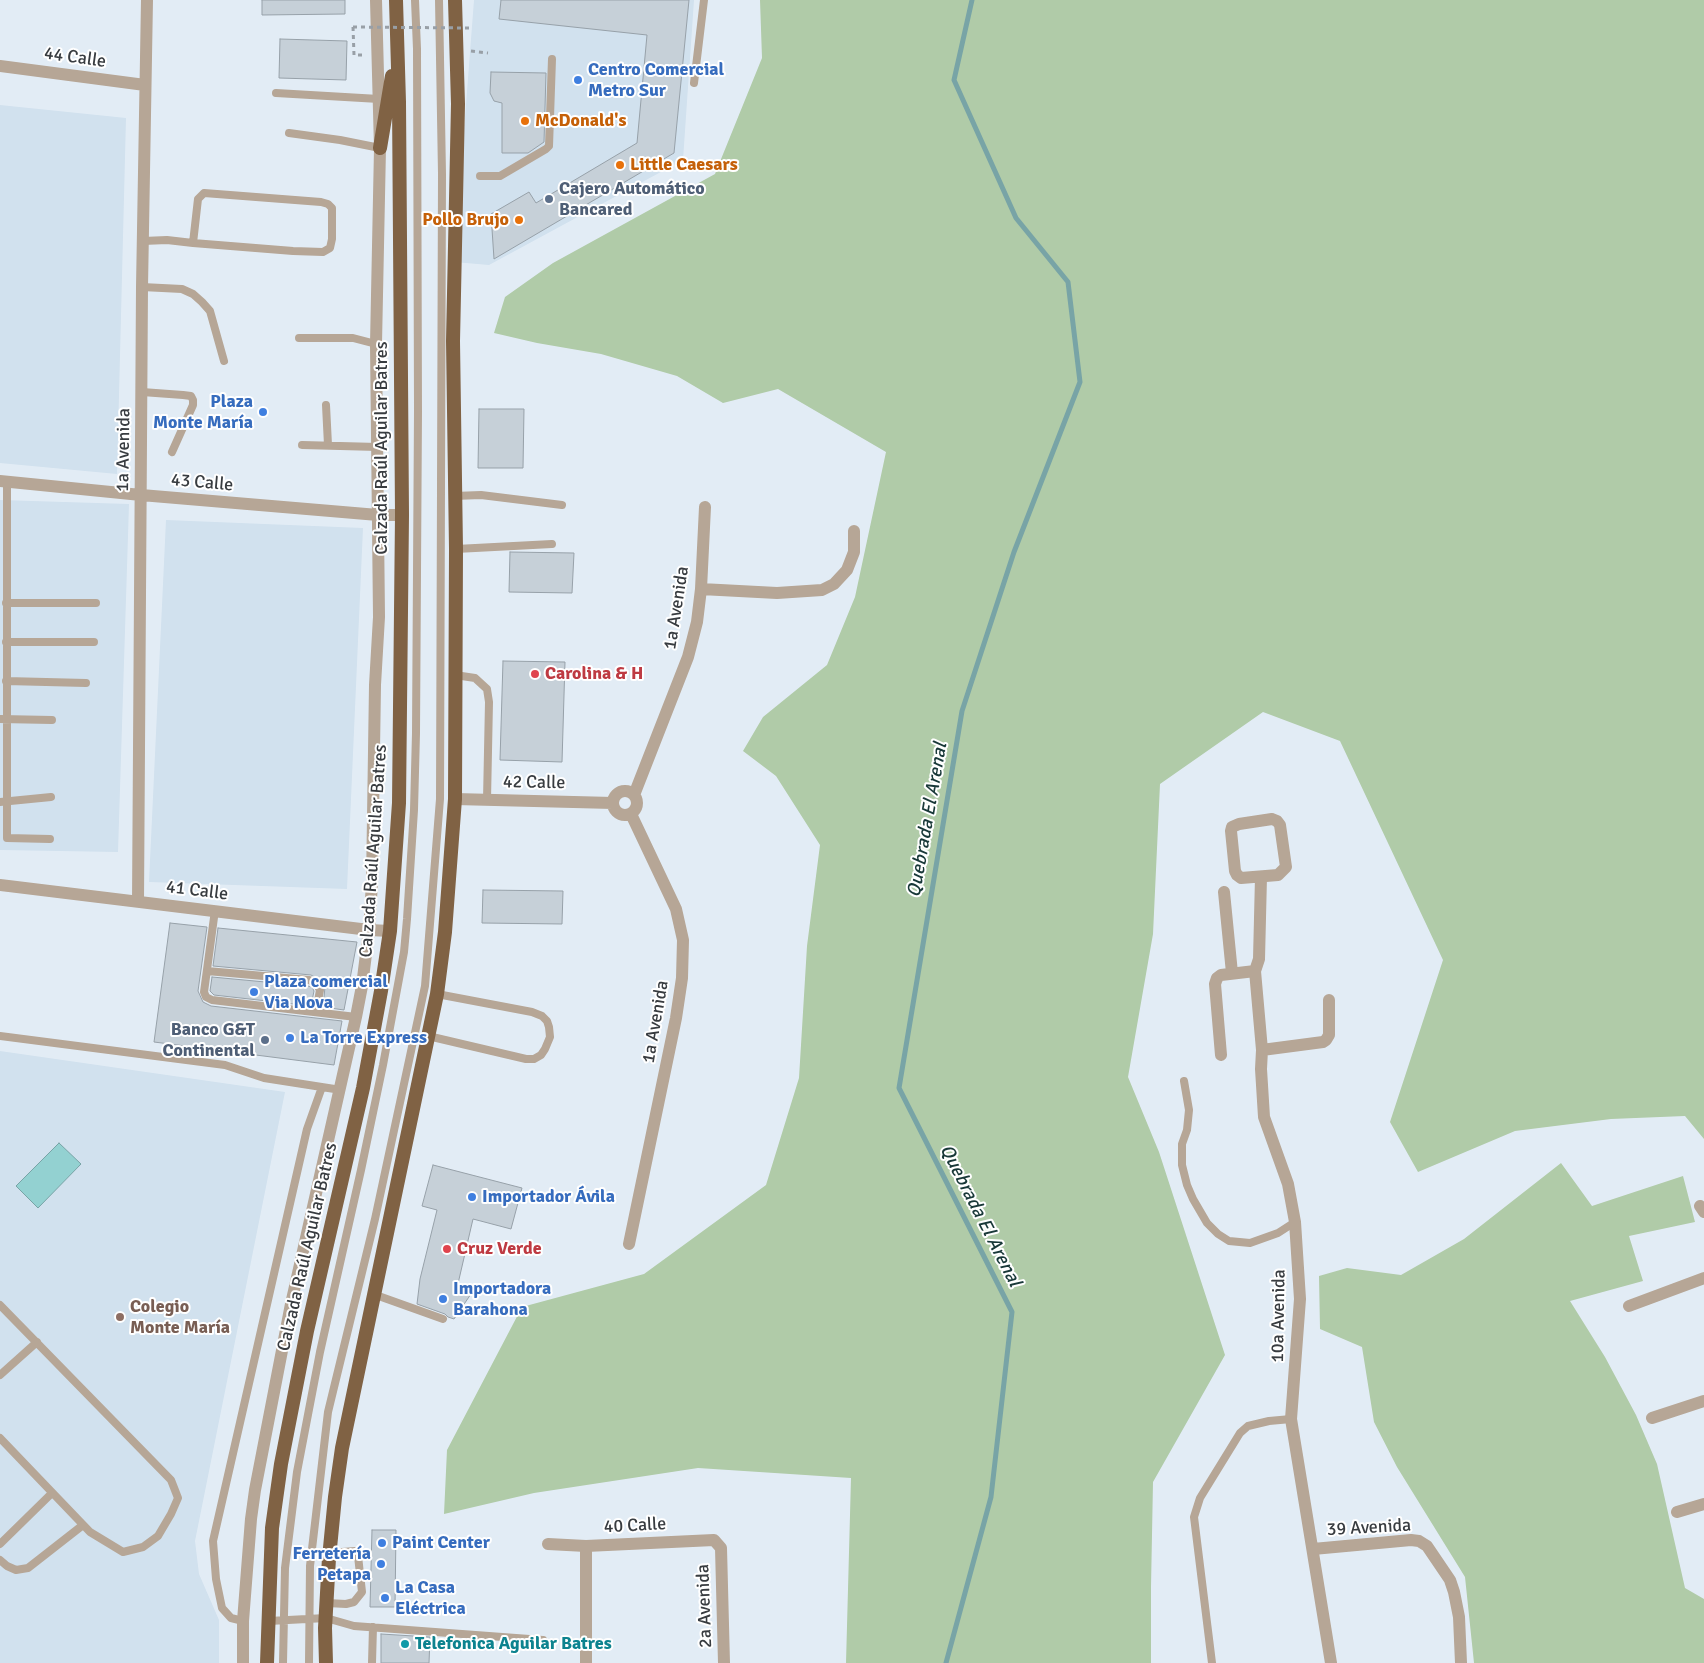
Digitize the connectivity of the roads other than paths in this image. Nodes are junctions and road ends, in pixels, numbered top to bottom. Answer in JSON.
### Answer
{"nodes":[{"id":1,"x":148,"y":0,"type":"edge"},
{"id":2,"x":376,"y":0,"type":"edge"},
{"id":3,"x":396,"y":0,"type":"edge"},
{"id":4,"x":415,"y":0,"type":"edge"},
{"id":5,"x":439,"y":0,"type":"edge"},
{"id":6,"x":455,"y":0,"type":"edge"},
{"id":7,"x":704,"y":0,"type":"edge"},
{"id":8,"x":398,"y":43,"type":"junction"},
{"id":9,"x":552,"y":59,"type":"dead end"},
{"id":10,"x":0,"y":66,"type":"edge"},
{"id":11,"x":694,"y":83,"type":"dead end"},
{"id":12,"x":145,"y":85,"type":"junction"},
{"id":13,"x":276,"y":93,"type":"dead end"},
{"id":14,"x":379,"y":100,"type":"junction"},
{"id":15,"x":289,"y":133,"type":"dead end"},
{"id":16,"x":380,"y":148,"type":"junction"},
{"id":17,"x":480,"y":176,"type":"dead end"},
{"id":18,"x":143,"y":241,"type":"junction"},
{"id":19,"x":193,"y":242,"type":"junction"},
{"id":20,"x":142,"y":287,"type":"junction"},
{"id":21,"x":299,"y":338,"type":"dead end"},
{"id":22,"x":376,"y":344,"type":"junction"},
{"id":23,"x":224,"y":361,"type":"dead end"},
{"id":24,"x":142,"y":392,"type":"junction"},
{"id":25,"x":326,"y":405,"type":"dead end"},
{"id":26,"x":302,"y":445,"type":"dead end"},
{"id":27,"x":328,"y":445,"type":"junction"},
{"id":28,"x":378,"y":446,"type":"junction"},
{"id":29,"x":172,"y":452,"type":"dead end"},
{"id":30,"x":3,"y":482,"type":"edge"},
{"id":31,"x":141,"y":495,"type":"junction"},
{"id":32,"x":454,"y":496,"type":"junction"},
{"id":33,"x":562,"y":505,"type":"dead end"},
{"id":34,"x":705,"y":507,"type":"dead end"},
{"id":35,"x":378,"y":515,"type":"junction"},
{"id":36,"x":402,"y":515,"type":"junction"},
{"id":37,"x":854,"y":531,"type":"dead end"},
{"id":38,"x":552,"y":544,"type":"dead end"},
{"id":39,"x":456,"y":549,"type":"junction"},
{"id":40,"x":700,"y":589,"type":"junction"},
{"id":41,"x":6,"y":603,"type":"junction"},
{"id":42,"x":96,"y":603,"type":"dead end"},
{"id":43,"x":6,"y":642,"type":"junction"},
{"id":44,"x":94,"y":642,"type":"dead end"},
{"id":45,"x":455,"y":675,"type":"junction"},
{"id":46,"x":6,"y":681,"type":"junction"},
{"id":47,"x":86,"y":683,"type":"dead end"},
{"id":48,"x":4,"y":719,"type":"edge"},
{"id":49,"x":52,"y":720,"type":"dead end"},
{"id":50,"x":3,"y":760,"type":"edge"},
{"id":51,"x":634,"y":795,"type":"junction"},
{"id":52,"x":51,"y":797,"type":"dead end"},
{"id":53,"x":455,"y":799,"type":"junction"},
{"id":54,"x":487,"y":800,"type":"junction"},
{"id":55,"x":3,"y":802,"type":"edge"},
{"id":56,"x":613,"y":803,"type":"junction"},
{"id":57,"x":631,"y":814,"type":"junction"},
{"id":58,"x":4,"y":838,"type":"edge"},
{"id":59,"x":50,"y":838,"type":"dead end"},
{"id":60,"x":1261,"y":877,"type":"junction"},
{"id":61,"x":0,"y":885,"type":"edge"},
{"id":62,"x":1224,"y":892,"type":"dead end"},
{"id":63,"x":138,"y":901,"type":"junction"},
{"id":64,"x":215,"y":910,"type":"junction"},
{"id":65,"x":369,"y":930,"type":"junction"},
{"id":66,"x":390,"y":931,"type":"junction"},
{"id":67,"x":207,"y":971,"type":"junction"},
{"id":68,"x":1255,"y":971,"type":"junction"},
{"id":69,"x":1232,"y":974,"type":"junction"},
{"id":70,"x":437,"y":994,"type":"junction"},
{"id":71,"x":1329,"y":1000,"type":"dead end"},
{"id":72,"x":316,"y":1012,"type":"junction"},
{"id":73,"x":356,"y":1017,"type":"junction"},
{"id":74,"x":0,"y":1036,"type":"edge"},
{"id":75,"x":428,"y":1036,"type":"junction"},
{"id":76,"x":1262,"y":1050,"type":"junction"},
{"id":77,"x":1221,"y":1055,"type":"dead end"},
{"id":78,"x":1184,"y":1081,"type":"dead end"},
{"id":79,"x":322,"y":1087,"type":"junction"},
{"id":80,"x":340,"y":1090,"type":"junction"},
{"id":81,"x":1295,"y":1222,"type":"junction"},
{"id":82,"x":629,"y":1244,"type":"dead end"},
{"id":83,"x":1704,"y":1278,"type":"edge"},
{"id":84,"x":373,"y":1294,"type":"junction"},
{"id":85,"x":0,"y":1305,"type":"edge"},
{"id":86,"x":1629,"y":1306,"type":"dead end"},
{"id":87,"x":443,"y":1319,"type":"dead end"},
{"id":88,"x":37,"y":1342,"type":"junction"},
{"id":89,"x":0,"y":1376,"type":"edge"},
{"id":90,"x":1704,"y":1401,"type":"edge"},
{"id":91,"x":1652,"y":1418,"type":"dead end"},
{"id":92,"x":1291,"y":1419,"type":"junction"},
{"id":93,"x":0,"y":1438,"type":"edge"},
{"id":94,"x":52,"y":1493,"type":"junction"},
{"id":95,"x":1704,"y":1504,"type":"edge"},
{"id":96,"x":1677,"y":1512,"type":"dead end"},
{"id":97,"x":83,"y":1525,"type":"junction"},
{"id":98,"x":0,"y":1544,"type":"edge"},
{"id":99,"x":548,"y":1544,"type":"dead end"},
{"id":100,"x":586,"y":1546,"type":"junction"},
{"id":101,"x":721,"y":1548,"type":"joint"},
{"id":102,"x":1313,"y":1549,"type":"junction"},
{"id":103,"x":329,"y":1553,"type":"junction"},
{"id":104,"x":0,"y":1560,"type":"edge"},
{"id":105,"x":326,"y":1604,"type":"junction"},
{"id":106,"x":326,"y":1618,"type":"junction"},
{"id":107,"x":284,"y":1619,"type":"junction"},
{"id":108,"x":309,"y":1619,"type":"junction"},
{"id":109,"x":244,"y":1621,"type":"junction"},
{"id":110,"x":269,"y":1621,"type":"junction"},
{"id":111,"x":373,"y":1627,"type":"junction"},
{"id":112,"x":543,"y":1640,"type":"dead end"},
{"id":113,"x":243,"y":1663,"type":"edge"},
{"id":114,"x":267,"y":1663,"type":"edge"},
{"id":115,"x":284,"y":1663,"type":"edge"},
{"id":116,"x":309,"y":1663,"type":"edge"},
{"id":117,"x":326,"y":1663,"type":"edge"},
{"id":118,"x":372,"y":1663,"type":"edge"},
{"id":119,"x":586,"y":1663,"type":"edge"},
{"id":120,"x":724,"y":1663,"type":"edge"},
{"id":121,"x":1212,"y":1663,"type":"edge"},
{"id":122,"x":1331,"y":1663,"type":"edge"},
{"id":123,"x":1461,"y":1663,"type":"edge"}],
"edges":[{"from":1,"to":12,"type":"street","name":"1a Avenida"},
{"from":2,"to":14,"type":"street"},
{"from":3,"to":8,"type":"highway","name":"Calzada Raúl Aguilar Batres"},
{"from":4,"to":107,"type":"lane"},
{"from":5,"to":108,"type":"lane"},
{"from":6,"to":32,"type":"highway"},
{"from":7,"to":11,"type":"lane"},
{"from":8,"to":16,"type":"highway"},
{"from":8,"to":36,"type":"highway","name":"Calzada Raúl Aguilar Batres"},
{"from":9,"to":17,"type":"lane"},
{"from":10,"to":12,"type":"street","name":"44 Calle"},
{"from":12,"to":18,"type":"street","name":"1a Avenida"},
{"from":13,"to":14,"type":"lane"},
{"from":14,"to":16,"type":"street"},
{"from":15,"to":16,"type":"lane"},
{"from":16,"to":22,"type":"street"},
{"from":18,"to":19,"type":"lane"},
{"from":18,"to":20,"type":"street","name":"1a Avenida"},
{"from":19,"to":19,"type":"lane"},
{"from":20,"to":23,"type":"lane"},
{"from":20,"to":24,"type":"street","name":"1a Avenida"},
{"from":21,"to":22,"type":"lane"},
{"from":22,"to":28,"type":"street"},
{"from":24,"to":29,"type":"lane"},
{"from":24,"to":31,"type":"street","name":"1a Avenida"},
{"from":25,"to":27,"type":"lane"},
{"from":26,"to":27,"type":"lane"},
{"from":27,"to":28,"type":"lane"},
{"from":28,"to":35,"type":"street"},
{"from":30,"to":31,"type":"street","name":"43 Calle"},
{"from":30,"to":41,"type":"lane"},
{"from":31,"to":35,"type":"street","name":"43 Calle"},
{"from":31,"to":63,"type":"street","name":"1a Avenida"},
{"from":32,"to":33,"type":"lane"},
{"from":32,"to":39,"type":"highway"},
{"from":34,"to":40,"type":"street","name":"1a Avenida"},
{"from":35,"to":36,"type":"street","name":"43 Calle"},
{"from":35,"to":65,"type":"street"},
{"from":36,"to":66,"type":"highway","name":"Calzada Raúl Aguilar Batres"},
{"from":37,"to":40,"type":"street"},
{"from":38,"to":39,"type":"lane"},
{"from":39,"to":45,"type":"highway"},
{"from":40,"to":51,"type":"street","name":"1a Avenida"},
{"from":41,"to":42,"type":"lane"},
{"from":41,"to":43,"type":"lane"},
{"from":43,"to":44,"type":"lane"},
{"from":43,"to":46,"type":"lane"},
{"from":45,"to":53,"type":"highway"},
{"from":45,"to":54,"type":"lane"},
{"from":46,"to":47,"type":"lane"},
{"from":46,"to":48,"type":"lane"},
{"from":48,"to":49,"type":"lane"},
{"from":48,"to":50,"type":"lane"},
{"from":50,"to":55,"type":"lane"},
{"from":51,"to":56,"type":"street"},
{"from":51,"to":57,"type":"street"},
{"from":52,"to":55,"type":"lane"},
{"from":53,"to":54,"type":"street","name":"42 Calle"},
{"from":53,"to":70,"type":"highway"},
{"from":54,"to":56,"type":"street","name":"42 Calle"},
{"from":55,"to":58,"type":"lane"},
{"from":56,"to":57,"type":"street"},
{"from":57,"to":82,"type":"street","name":"1a Avenida"},
{"from":58,"to":59,"type":"lane"},
{"from":60,"to":60,"type":"street"},
{"from":60,"to":68,"type":"street","name":"10a Avenida"},
{"from":61,"to":63,"type":"street","name":"41 Calle"},
{"from":62,"to":69,"type":"street"},
{"from":63,"to":64,"type":"street","name":"41 Calle"},
{"from":64,"to":65,"type":"street","name":"41 Calle"},
{"from":64,"to":67,"type":"lane"},
{"from":65,"to":66,"type":"street","name":"41 Calle"},
{"from":65,"to":73,"type":"street"},
{"from":66,"to":110,"type":"highway","name":"Calzada Raúl Aguilar Batres"},
{"from":67,"to":72,"type":"lane"},
{"from":67,"to":72,"type":"lane"},
{"from":68,"to":69,"type":"street"},
{"from":68,"to":76,"type":"street","name":"10a Avenida"},
{"from":69,"to":77,"type":"street"},
{"from":70,"to":75,"type":"highway"},
{"from":70,"to":75,"type":"lane"},
{"from":71,"to":76,"type":"street"},
{"from":72,"to":73,"type":"lane"},
{"from":73,"to":80,"type":"street"},
{"from":74,"to":79,"type":"lane"},
{"from":75,"to":84,"type":"highway"},
{"from":76,"to":81,"type":"street","name":"10a Avenida"},
{"from":78,"to":81,"type":"lane"},
{"from":79,"to":80,"type":"lane"},
{"from":79,"to":109,"type":"lane"},
{"from":80,"to":109,"type":"street"},
{"from":81,"to":92,"type":"street","name":"10a Avenida"},
{"from":83,"to":86,"type":"street"},
{"from":84,"to":87,"type":"lane"},
{"from":84,"to":103,"type":"highway"},
{"from":85,"to":88,"type":"lane"},
{"from":88,"to":89,"type":"lane"},
{"from":88,"to":97,"type":"lane"},
{"from":90,"to":91,"type":"street"},
{"from":92,"to":102,"type":"street","name":"10a Avenida"},
{"from":92,"to":121,"type":"lane"},
{"from":93,"to":94,"type":"lane"},
{"from":94,"to":97,"type":"lane"},
{"from":94,"to":98,"type":"lane"},
{"from":95,"to":96,"type":"street"},
{"from":97,"to":104,"type":"lane"},
{"from":99,"to":100,"type":"street","name":"40 Calle"},
{"from":100,"to":101,"type":"street","name":"40 Calle"},
{"from":100,"to":119,"type":"street"},
{"from":101,"to":120,"type":"street","name":"2a Avenida"},
{"from":102,"to":122,"type":"street","name":"10a Avenida"},
{"from":102,"to":123,"type":"street","name":"39 Avenida"},
{"from":103,"to":105,"type":"highway"},
{"from":103,"to":105,"type":"lane"},
{"from":105,"to":106,"type":"highway"},
{"from":106,"to":108,"type":"lane"},
{"from":106,"to":111,"type":"lane"},
{"from":106,"to":117,"type":"highway"},
{"from":107,"to":108,"type":"lane"},
{"from":107,"to":110,"type":"lane"},
{"from":107,"to":115,"type":"lane"},
{"from":108,"to":116,"type":"lane"},
{"from":109,"to":113,"type":"street"},
{"from":110,"to":114,"type":"highway","name":"Calzada Raúl Aguilar Batres"},
{"from":111,"to":112,"type":"lane"},
{"from":111,"to":118,"type":"lane"}]}
